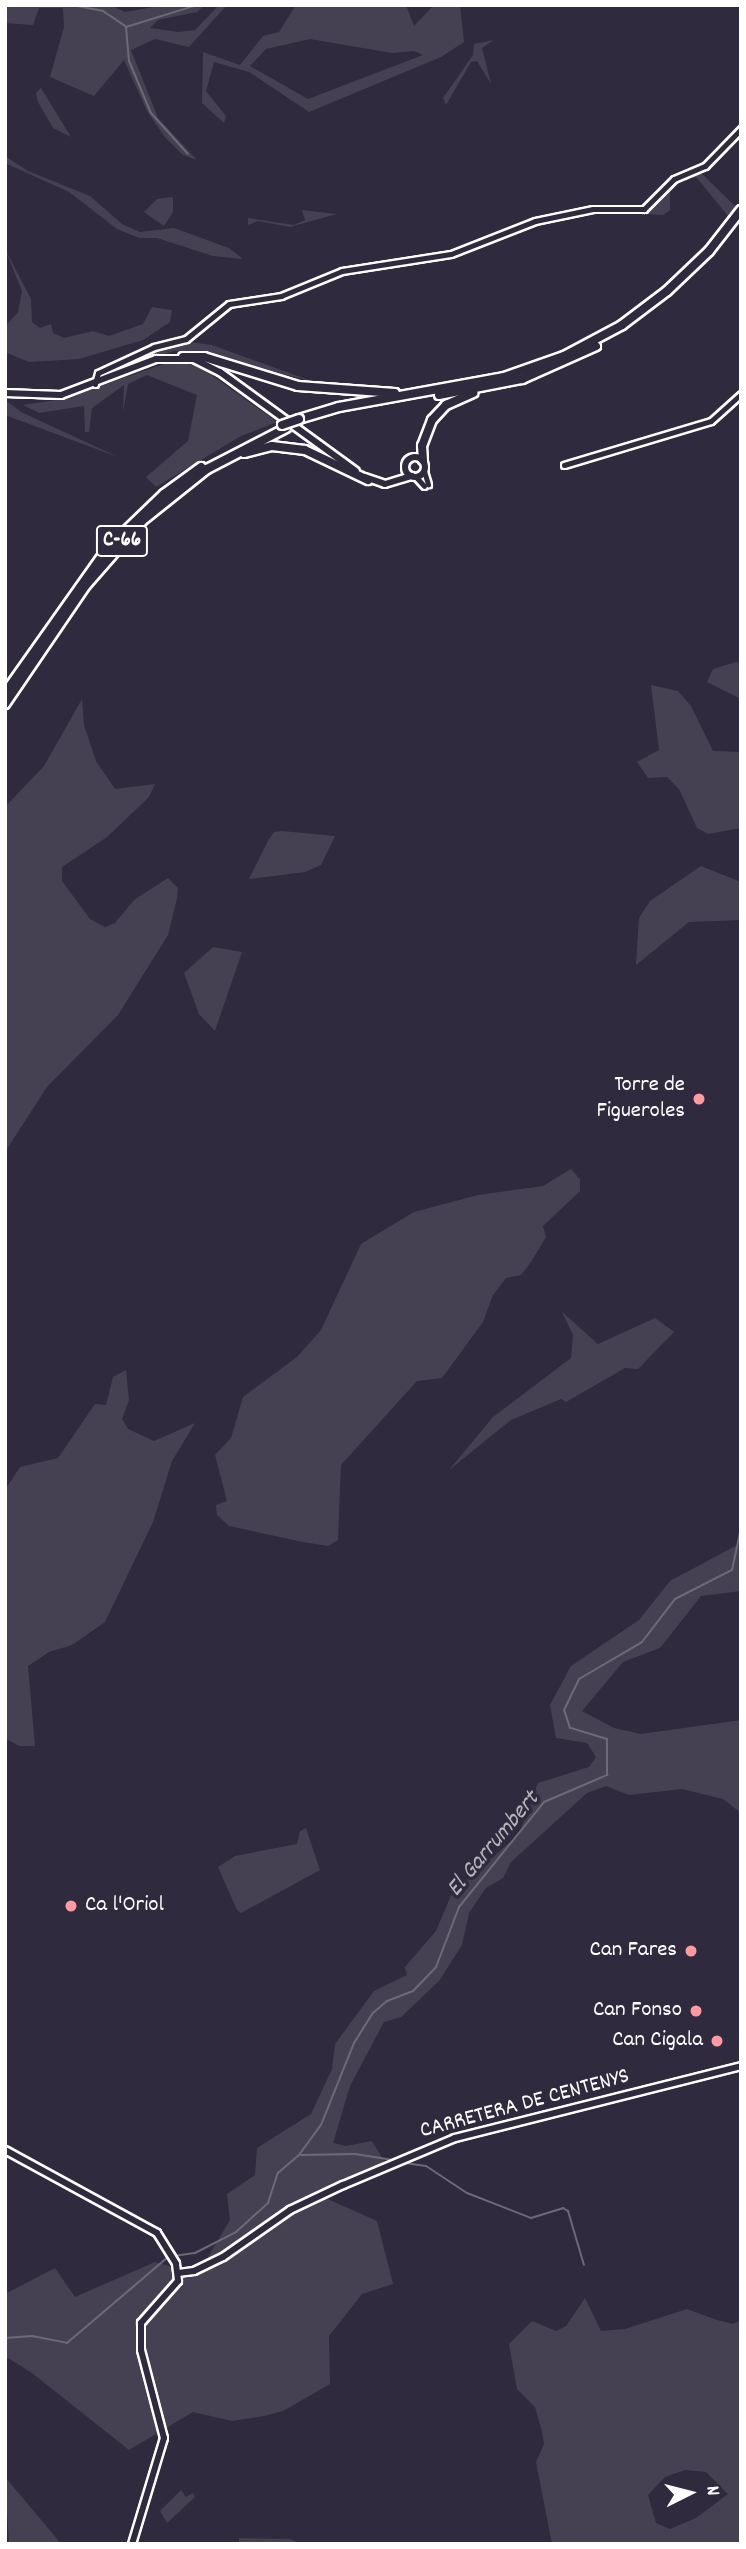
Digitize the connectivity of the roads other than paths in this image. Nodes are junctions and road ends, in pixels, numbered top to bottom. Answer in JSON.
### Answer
{"nodes":[{"id":1,"x":741,"y":129,"type":"edge"},
{"id":2,"x":741,"y":210,"type":"edge"},
{"id":3,"x":741,"y":218,"type":"edge"},
{"id":4,"x":183,"y":357,"type":"junction"},
{"id":5,"x":95,"y":385,"type":"junction"},
{"id":6,"x":495,"y":385,"type":"junction"},
{"id":7,"x":419,"y":393,"type":"junction"},
{"id":8,"x":5,"y":394,"type":"edge"},
{"id":9,"x":741,"y":394,"type":"edge"},
{"id":10,"x":301,"y":421,"type":"junction"},
{"id":11,"x":284,"y":427,"type":"junction"},
{"id":12,"x":423,"y":460,"type":"junction"},
{"id":13,"x":218,"y":463,"type":"junction"},
{"id":14,"x":564,"y":465,"type":"dead end"},
{"id":15,"x":405,"y":468,"type":"junction"},
{"id":16,"x":424,"y":471,"type":"junction"},
{"id":17,"x":414,"y":477,"type":"junction"},
{"id":18,"x":369,"y":480,"type":"junction"},
{"id":19,"x":397,"y":480,"type":"junction"},
{"id":20,"x":5,"y":692,"type":"edge"},
{"id":21,"x":5,"y":704,"type":"edge"},
{"id":22,"x":741,"y":2066,"type":"edge"},
{"id":23,"x":5,"y":2150,"type":"edge"},
{"id":24,"x":178,"y":2273,"type":"junction"},
{"id":25,"x":132,"y":2544,"type":"edge"}],
"edges":[{"from":1,"to":5,"type":"street"},
{"from":2,"to":7,"type":"highway","number":"C-66"},
{"from":3,"to":6,"type":"highway","number":"C-66"},
{"from":4,"to":5,"type":"street"},
{"from":4,"to":7,"type":"highway"},
{"from":4,"to":18,"type":"street"},
{"from":5,"to":8,"type":"street"},
{"from":6,"to":10,"type":"highway","number":"C-66"},
{"from":6,"to":12,"type":"highway"},
{"from":7,"to":10,"type":"highway","number":"C-66"},
{"from":9,"to":14,"type":"street"},
{"from":10,"to":11,"type":"highway","number":"C-66","bridge":true},
{"from":11,"to":13,"type":"highway","number":"C-66"},
{"from":11,"to":20,"type":"highway","number":"C-66"},
{"from":12,"to":15,"type":"street"},
{"from":12,"to":16,"type":"street"},
{"from":13,"to":18,"type":"highway"},
{"from":13,"to":21,"type":"highway","number":"C-66"},
{"from":15,"to":17,"type":"street"},
{"from":15,"to":19,"type":"street"},
{"from":16,"to":17,"type":"street"},
{"from":16,"to":17,"type":"street"},
{"from":17,"to":19,"type":"street"},
{"from":18,"to":19,"type":"street"},
{"from":22,"to":24,"type":"street","name":"CARRETERA DE CENTENYS"},
{"from":23,"to":24,"type":"street"},
{"from":24,"to":25,"type":"street"}]}
